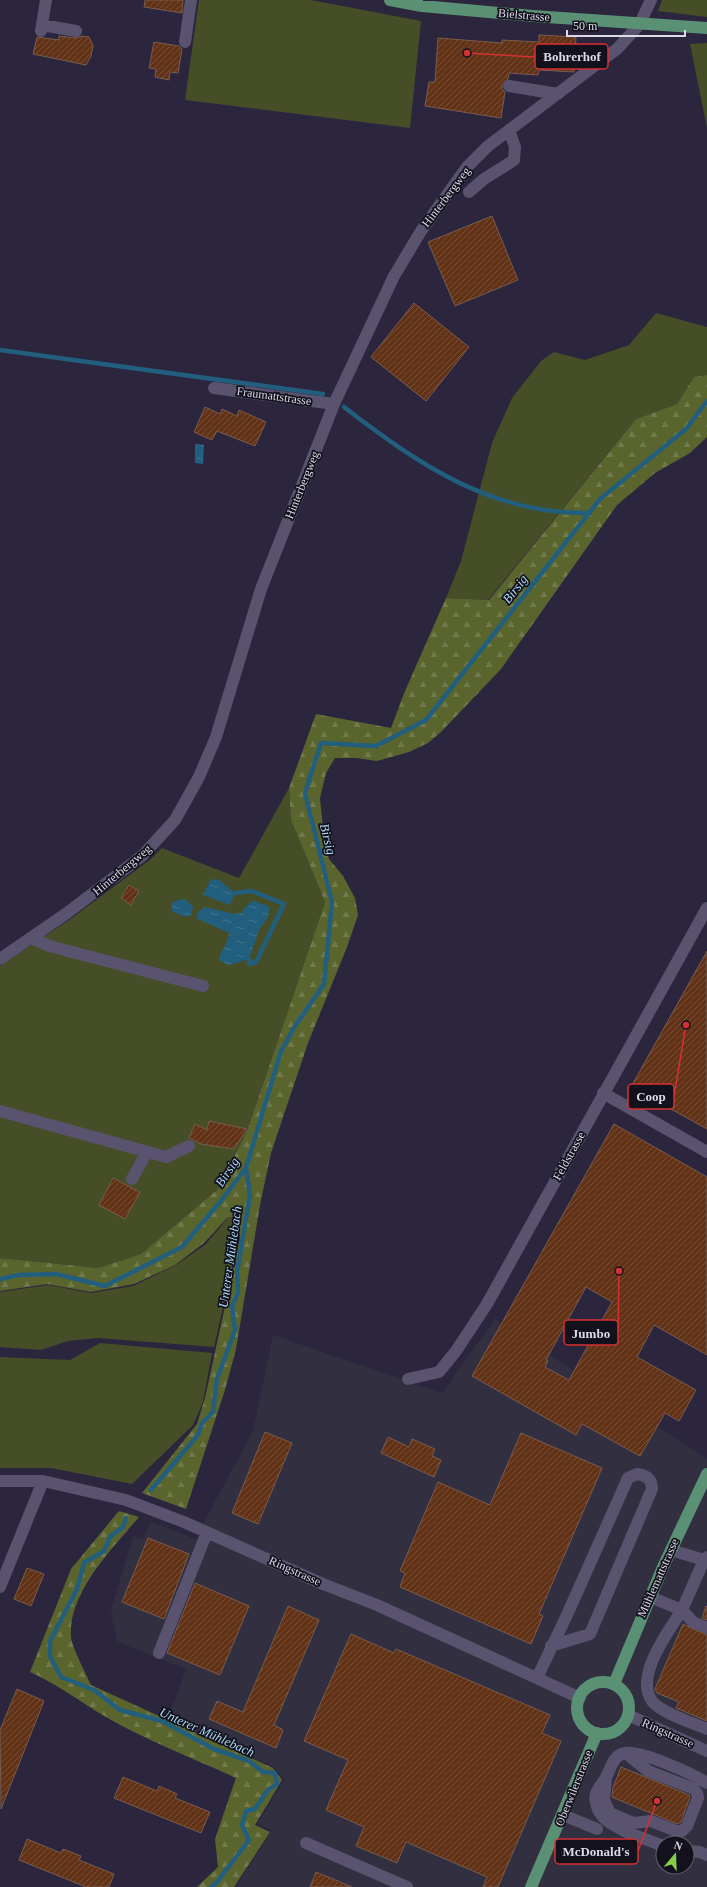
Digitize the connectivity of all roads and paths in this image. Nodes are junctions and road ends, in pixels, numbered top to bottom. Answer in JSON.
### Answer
{"nodes":[{"id":1,"x":46,"y":0,"type":"edge"},
{"id":2,"x":191,"y":0,"type":"edge"},
{"id":3,"x":390,"y":0,"type":"edge"},
{"id":4,"x":651,"y":0,"type":"edge"},
{"id":5,"x":639,"y":25,"type":"junction"},
{"id":6,"x":707,"y":28,"type":"edge"},
{"id":7,"x":76,"y":30,"type":"dead end"},
{"id":8,"x":185,"y":42,"type":"dead end"},
{"id":9,"x":509,"y":86,"type":"dead end"},
{"id":10,"x":558,"y":94,"type":"junction"},
{"id":11,"x":509,"y":130,"type":"junction"},
{"id":12,"x":469,"y":192,"type":"dead end"},
{"id":13,"x":214,"y":388,"type":"dead end"},
{"id":14,"x":334,"y":404,"type":"junction"},
{"id":15,"x":707,"y":908,"type":"edge"},
{"id":16,"x":32,"y":938,"type":"junction"},
{"id":17,"x":0,"y":959,"type":"edge"},
{"id":18,"x":203,"y":986,"type":"dead end"},
{"id":19,"x":603,"y":1093,"type":"junction"},
{"id":20,"x":0,"y":1111,"type":"edge"},
{"id":21,"x":188,"y":1146,"type":"dead end"},
{"id":22,"x":147,"y":1152,"type":"junction"},
{"id":23,"x":707,"y":1152,"type":"edge"},
{"id":24,"x":132,"y":1179,"type":"dead end"},
{"id":25,"x":408,"y":1379,"type":"dead end"},
{"id":26,"x":707,"y":1474,"type":"edge"},
{"id":27,"x":0,"y":1481,"type":"edge"},
{"id":28,"x":43,"y":1481,"type":"junction"},
{"id":29,"x":207,"y":1532,"type":"junction"},
{"id":30,"x":671,"y":1550,"type":"junction"},
{"id":31,"x":706,"y":1559,"type":"edge"},
{"id":32,"x":0,"y":1588,"type":"edge"},
{"id":33,"x":650,"y":1597,"type":"junction"},
{"id":34,"x":682,"y":1610,"type":"junction"},
{"id":35,"x":707,"y":1628,"type":"edge"},
{"id":36,"x":551,"y":1646,"type":"junction"},
{"id":37,"x":159,"y":1653,"type":"dead end"},
{"id":38,"x":537,"y":1678,"type":"junction"},
{"id":39,"x":614,"y":1684,"type":"junction"},
{"id":40,"x":580,"y":1698,"type":"junction"},
{"id":41,"x":628,"y":1715,"type":"junction"},
{"id":42,"x":707,"y":1728,"type":"edge"},
{"id":43,"x":597,"y":1733,"type":"junction"},
{"id":44,"x":707,"y":1751,"type":"edge"},
{"id":45,"x":626,"y":1753,"type":"junction"},
{"id":46,"x":606,"y":1778,"type":"junction"},
{"id":47,"x":707,"y":1783,"type":"edge"},
{"id":48,"x":563,"y":1815,"type":"junction"},
{"id":49,"x":597,"y":1829,"type":"dead end"},
{"id":50,"x":306,"y":1843,"type":"dead end"},
{"id":51,"x":655,"y":1843,"type":"edge"},
{"id":52,"x":695,"y":1852,"type":"edge"},
{"id":53,"x":707,"y":1855,"type":"edge"},
{"id":54,"x":407,"y":1887,"type":"edge"},
{"id":55,"x":531,"y":1887,"type":"edge"}],
"edges":[{"from":1,"to":7,"type":"street"},
{"from":2,"to":8,"type":"street"},
{"from":3,"to":5,"type":"main road","name":"Bielstrasse"},
{"from":4,"to":5,"type":"street","name":"Hinterbergweg"},
{"from":5,"to":6,"type":"main road","name":"Bielstrasse"},
{"from":5,"to":10,"type":"street","name":"Hinterbergweg"},
{"from":9,"to":10,"type":"street"},
{"from":10,"to":11,"type":"street","name":"Hinterbergweg"},
{"from":11,"to":12,"type":"street"},
{"from":11,"to":14,"type":"street","name":"Hinterbergweg"},
{"from":13,"to":14,"type":"street","name":"Fraumattstrasse"},
{"from":14,"to":16,"type":"street","name":"Hinterbergweg"},
{"from":15,"to":19,"type":"street","name":"Feldstrasse"},
{"from":16,"to":17,"type":"street","name":"Hinterbergweg"},
{"from":16,"to":18,"type":"street"},
{"from":19,"to":23,"type":"street"},
{"from":19,"to":25,"type":"street","name":"Feldstrasse"},
{"from":20,"to":22,"type":"street"},
{"from":21,"to":22,"type":"street"},
{"from":22,"to":24,"type":"street"},
{"from":26,"to":30,"type":"main road","name":"Mühlemattstrasse"},
{"from":27,"to":28,"type":"street","name":"Ringstrasse"},
{"from":28,"to":29,"type":"street","name":"Ringstrasse"},
{"from":28,"to":32,"type":"street"},
{"from":29,"to":37,"type":"street"},
{"from":29,"to":38,"type":"street","name":"Ringstrasse"},
{"from":30,"to":31,"type":"street"},
{"from":30,"to":33,"type":"main road","name":"Mühlemattstrasse"},
{"from":31,"to":34,"type":"street"},
{"from":33,"to":34,"type":"street"},
{"from":33,"to":39,"type":"main road","name":"Mühlemattstrasse"},
{"from":34,"to":35,"type":"street"},
{"from":34,"to":42,"type":"street"},
{"from":36,"to":36,"type":"street"},
{"from":36,"to":38,"type":"street"},
{"from":38,"to":40,"type":"street","name":"Ringstrasse"},
{"from":39,"to":40,"type":"main road"},
{"from":39,"to":41,"type":"main road"},
{"from":40,"to":43,"type":"main road"},
{"from":41,"to":43,"type":"main road"},
{"from":41,"to":44,"type":"street","name":"Ringstrasse"},
{"from":43,"to":48,"type":"main road","name":"Oberwilerstrasse"},
{"from":45,"to":46,"type":"street"},
{"from":45,"to":46,"type":"street"},
{"from":45,"to":47,"type":"street"},
{"from":46,"to":51,"type":"street"},
{"from":48,"to":49,"type":"street"},
{"from":48,"to":55,"type":"main road","name":"Oberwilerstrasse"},
{"from":50,"to":54,"type":"street"},
{"from":52,"to":53,"type":"street"}]}
